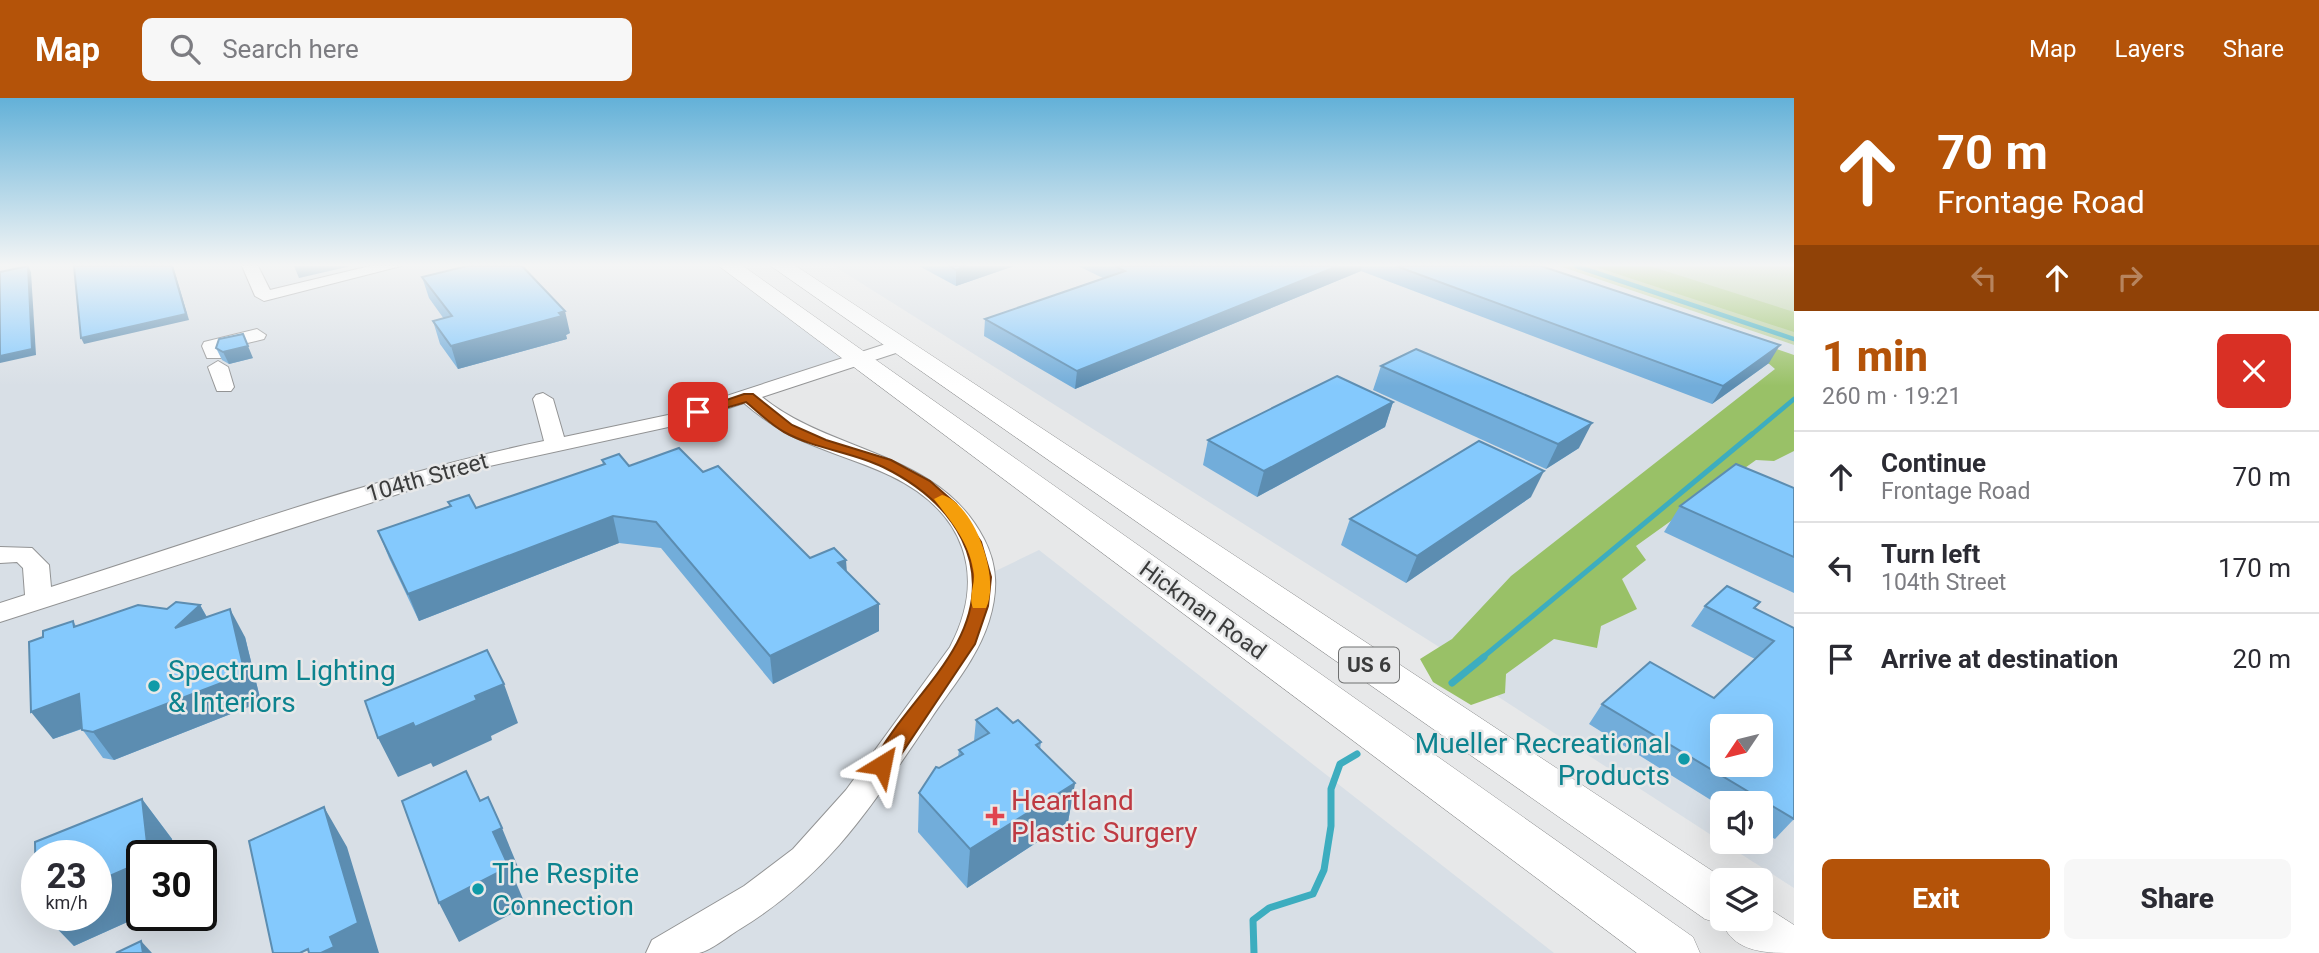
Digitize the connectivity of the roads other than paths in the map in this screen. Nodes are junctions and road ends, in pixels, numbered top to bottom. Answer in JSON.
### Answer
{"nodes":[{"id":1,"x":784,"y":306,"type":"edge"},
{"id":2,"x":839,"y":306,"type":"edge"},
{"id":3,"x":257,"y":335,"type":"dead end"},
{"id":4,"x":898,"y":346,"type":"junction"},
{"id":5,"x":858,"y":359,"type":"junction"},
{"id":6,"x":224,"y":387,"type":"dead end"},
{"id":7,"x":748,"y":397,"type":"junction"},
{"id":8,"x":543,"y":399,"type":"dead end"},
{"id":9,"x":556,"y":445,"type":"junction"},
{"id":10,"x":0,"y":555,"type":"edge"},
{"id":11,"x":39,"y":600,"type":"junction"},
{"id":12,"x":0,"y":613,"type":"edge"},
{"id":13,"x":1710,"y":896,"type":"edge"},
{"id":14,"x":1762,"y":931,"type":"edge"},
{"id":15,"x":665,"y":953,"type":"edge"},
{"id":16,"x":1676,"y":953,"type":"edge"},
{"id":17,"x":1794,"y":953,"type":"edge"}],
"edges":[{"from":1,"to":5,"type":"main road","name":"Hickman Road","number":"US 6"},
{"from":2,"to":4,"type":"main road","name":"Hickman Road","number":"US 6"},
{"from":3,"to":6,"type":"street"},
{"from":4,"to":5,"type":"street","name":"104th Street"},
{"from":4,"to":13,"type":"main road","name":"Hickman Road","number":"US 6"},
{"from":5,"to":7,"type":"street","name":"104th Street"},
{"from":5,"to":16,"type":"main road","name":"Hickman Road","number":"US 6"},
{"from":7,"to":9,"type":"street","name":"104th Street"},
{"from":7,"to":15,"type":"street"},
{"from":8,"to":9,"type":"street"},
{"from":9,"to":11,"type":"street","name":"104th Street"},
{"from":10,"to":11,"type":"street"},
{"from":11,"to":12,"type":"street","name":"104th Street"},
{"from":14,"to":17,"type":"main road"}]}
